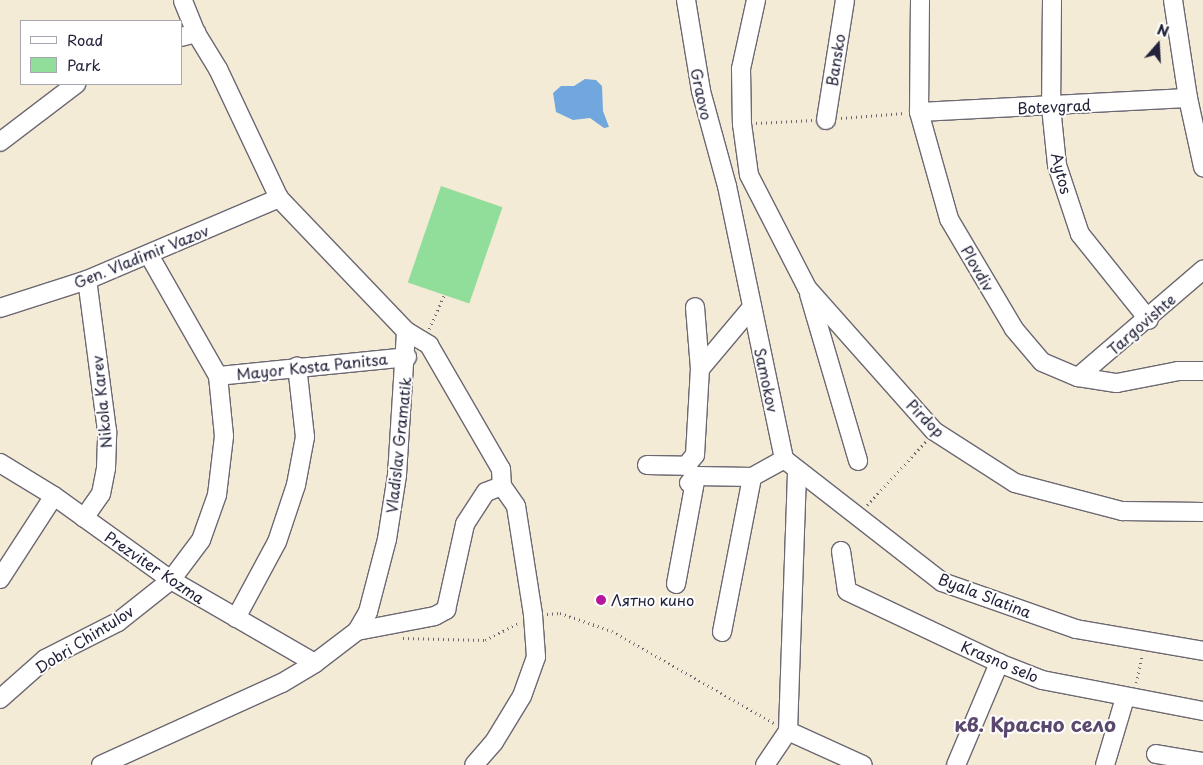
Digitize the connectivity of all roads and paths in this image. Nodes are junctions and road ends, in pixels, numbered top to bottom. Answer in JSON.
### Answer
{"nodes":[{"id":1,"x":183,"y":0,"type":"edge"},
{"id":2,"x":686,"y":0,"type":"edge"},
{"id":3,"x":756,"y":0,"type":"edge"},
{"id":4,"x":845,"y":0,"type":"edge"},
{"id":5,"x":920,"y":0,"type":"edge"},
{"id":6,"x":1052,"y":0,"type":"edge"},
{"id":7,"x":1173,"y":0,"type":"edge"},
{"id":8,"x":189,"y":35,"type":"edge"},
{"id":9,"x":75,"y":85,"type":"edge"},
{"id":10,"x":1188,"y":98,"type":"junction"},
{"id":11,"x":1051,"y":107,"type":"junction"},
{"id":12,"x":919,"y":112,"type":"junction"},
{"id":13,"x":826,"y":120,"type":"dead end"},
{"id":14,"x":0,"y":142,"type":"edge"},
{"id":15,"x":1203,"y":167,"type":"edge"},
{"id":16,"x":748,"y":175,"type":"junction"},
{"id":17,"x":727,"y":186,"type":"junction"},
{"id":18,"x":279,"y":198,"type":"junction"},
{"id":19,"x":149,"y":254,"type":"junction"},
{"id":20,"x":1203,"y":270,"type":"edge"},
{"id":21,"x":87,"y":280,"type":"junction"},
{"id":22,"x":807,"y":288,"type":"junction"},
{"id":23,"x":444,"y":295,"type":"dead end"},
{"id":24,"x":695,"y":307,"type":"dead end"},
{"id":25,"x":752,"y":307,"type":"junction"},
{"id":26,"x":0,"y":308,"type":"edge"},
{"id":27,"x":1149,"y":320,"type":"junction"},
{"id":28,"x":406,"y":331,"type":"junction"},
{"id":29,"x":424,"y":342,"type":"junction"},
{"id":30,"x":407,"y":357,"type":"junction"},
{"id":31,"x":297,"y":366,"type":"junction"},
{"id":32,"x":700,"y":369,"type":"junction"},
{"id":33,"x":1203,"y":372,"type":"edge"},
{"id":34,"x":218,"y":376,"type":"junction"},
{"id":35,"x":1078,"y":377,"type":"junction"},
{"id":36,"x":934,"y":431,"type":"junction"},
{"id":37,"x":784,"y":459,"type":"junction"},
{"id":38,"x":858,"y":461,"type":"dead end"},
{"id":39,"x":0,"y":463,"type":"edge"},
{"id":40,"x":647,"y":465,"type":"dead end"},
{"id":41,"x":797,"y":472,"type":"junction"},
{"id":42,"x":752,"y":476,"type":"junction"},
{"id":43,"x":502,"y":486,"type":"junction"},
{"id":44,"x":54,"y":496,"type":"junction"},
{"id":45,"x":1203,"y":512,"type":"edge"},
{"id":46,"x":856,"y":517,"type":"junction"},
{"id":47,"x":84,"y":518,"type":"junction"},
{"id":48,"x":841,"y":550,"type":"dead end"},
{"id":49,"x":0,"y":579,"type":"edge"},
{"id":50,"x":171,"y":580,"type":"junction"},
{"id":51,"x":676,"y":584,"type":"dead end"},
{"id":52,"x":533,"y":616,"type":"junction"},
{"id":53,"x":236,"y":618,"type":"junction"},
{"id":54,"x":357,"y":631,"type":"junction"},
{"id":55,"x":722,"y":632,"type":"dead end"},
{"id":56,"x":395,"y":638,"type":"dead end"},
{"id":57,"x":1145,"y":641,"type":"junction"},
{"id":58,"x":1203,"y":651,"type":"edge"},
{"id":59,"x":315,"y":663,"type":"junction"},
{"id":60,"x":999,"y":663,"type":"junction"},
{"id":61,"x":0,"y":698,"type":"edge"},
{"id":62,"x":1129,"y":698,"type":"junction"},
{"id":63,"x":1203,"y":710,"type":"edge"},
{"id":64,"x":788,"y":731,"type":"junction"},
{"id":65,"x":1156,"y":754,"type":"dead end"},
{"id":66,"x":1203,"y":762,"type":"edge"},
{"id":67,"x":101,"y":765,"type":"edge"},
{"id":68,"x":474,"y":765,"type":"edge"},
{"id":69,"x":764,"y":765,"type":"edge"},
{"id":70,"x":863,"y":765,"type":"edge"},
{"id":71,"x":956,"y":765,"type":"edge"},
{"id":72,"x":1105,"y":765,"type":"edge"}],
"edges":[{"from":1,"to":8,"type":"street"},
{"from":2,"to":17,"type":"street","name":"Graovo"},
{"from":3,"to":16,"type":"street"},
{"from":4,"to":13,"type":"street","name":"Bansko"},
{"from":5,"to":12,"type":"street","name":"Plovdiv"},
{"from":6,"to":11,"type":"street","name":"Aytos"},
{"from":7,"to":10,"type":"street"},
{"from":8,"to":18,"type":"street"},
{"from":9,"to":14,"type":"street"},
{"from":10,"to":11,"type":"street","name":"Botevgrad"},
{"from":10,"to":15,"type":"street"},
{"from":11,"to":12,"type":"street","name":"Botevgrad"},
{"from":11,"to":27,"type":"street","name":"Aytos"},
{"from":12,"to":35,"type":"street","name":"Plovdiv"},
{"from":16,"to":17,"type":"street"},
{"from":16,"to":22,"type":"street","name":"Pirdop"},
{"from":17,"to":25,"type":"street","name":"Samokov"},
{"from":18,"to":19,"type":"street","name":"Gen. Vladimir Vazov"},
{"from":18,"to":28,"type":"street"},
{"from":19,"to":21,"type":"street","name":"Gen. Vladimir Vazov"},
{"from":19,"to":34,"type":"street","name":"Dobri Chintulov"},
{"from":20,"to":27,"type":"street","name":"Targovishte"},
{"from":21,"to":26,"type":"street","name":"Gen. Vladimir Vazov"},
{"from":21,"to":47,"type":"street","name":"Nikola Karev"},
{"from":22,"to":36,"type":"street","name":"Pirdop"},
{"from":22,"to":38,"type":"street"},
{"from":23,"to":29,"type":"path"},
{"from":24,"to":32,"type":"street"},
{"from":25,"to":32,"type":"street"},
{"from":25,"to":37,"type":"street","name":"Samokov"},
{"from":27,"to":35,"type":"street","name":"Targovishte"},
{"from":28,"to":29,"type":"street"},
{"from":28,"to":30,"type":"street","name":"Vladislav Gramatik"},
{"from":29,"to":43,"type":"street"},
{"from":30,"to":31,"type":"street","name":"Mayor Kosta Panitsa"},
{"from":30,"to":54,"type":"street","name":"Vladislav Gramatik"},
{"from":31,"to":34,"type":"street","name":"Mayor Kosta Panitsa"},
{"from":31,"to":53,"type":"street"},
{"from":32,"to":40,"type":"street"},
{"from":33,"to":35,"type":"street","name":"Plovdiv"},
{"from":34,"to":50,"type":"street","name":"Dobri Chintulov"},
{"from":36,"to":45,"type":"street","name":"Pirdop"},
{"from":36,"to":46,"type":"path"},
{"from":37,"to":41,"type":"street"},
{"from":37,"to":42,"type":"street"},
{"from":39,"to":44,"type":"street","name":"Prezviter Kozma"},
{"from":41,"to":46,"type":"street","name":"Byala Slatina"},
{"from":41,"to":64,"type":"street"},
{"from":42,"to":51,"type":"street"},
{"from":42,"to":55,"type":"street"},
{"from":43,"to":52,"type":"street"},
{"from":43,"to":54,"type":"street"},
{"from":44,"to":47,"type":"street","name":"Prezviter Kozma"},
{"from":44,"to":49,"type":"street"},
{"from":46,"to":57,"type":"street","name":"Byala Slatina"},
{"from":47,"to":50,"type":"street","name":"Prezviter Kozma"},
{"from":48,"to":60,"type":"street","name":"Krasno selo"},
{"from":50,"to":53,"type":"street","name":"Prezviter Kozma"},
{"from":50,"to":61,"type":"street","name":"Dobri Chintulov"},
{"from":52,"to":56,"type":"path"},
{"from":52,"to":64,"type":"path"},
{"from":52,"to":68,"type":"street"},
{"from":53,"to":59,"type":"street","name":"Prezviter Kozma"},
{"from":54,"to":59,"type":"street","name":"Vladislav Gramatik"},
{"from":57,"to":58,"type":"street","name":"Byala Slatina"},
{"from":57,"to":62,"type":"path"},
{"from":59,"to":67,"type":"street","name":"Vladislav Gramatik"},
{"from":60,"to":62,"type":"street","name":"Krasno selo"},
{"from":60,"to":71,"type":"street"},
{"from":62,"to":63,"type":"street","name":"Krasno selo"},
{"from":62,"to":72,"type":"street"},
{"from":64,"to":69,"type":"street"},
{"from":64,"to":70,"type":"street"},
{"from":65,"to":66,"type":"street"}]}
